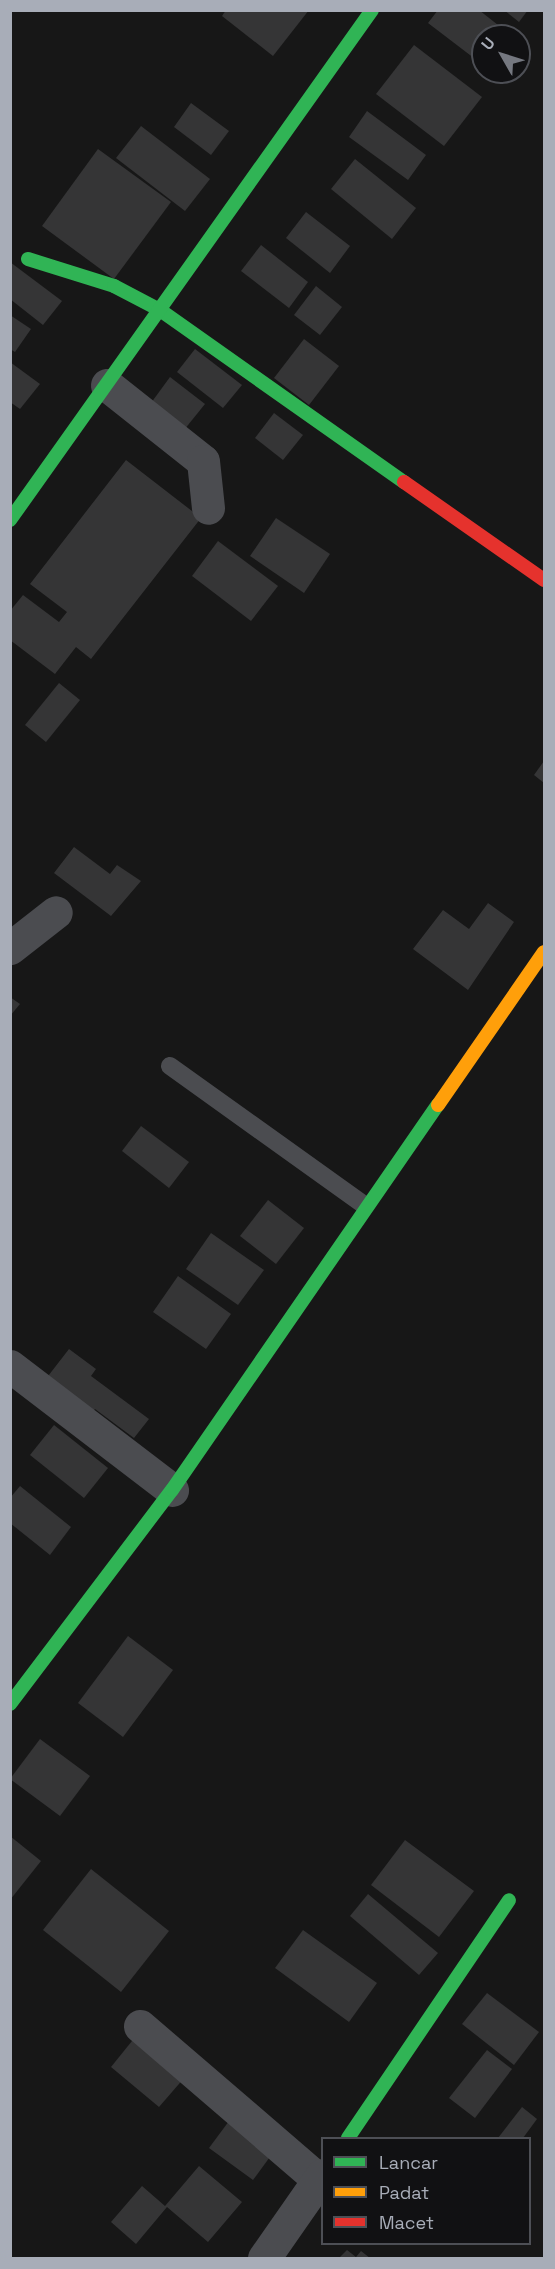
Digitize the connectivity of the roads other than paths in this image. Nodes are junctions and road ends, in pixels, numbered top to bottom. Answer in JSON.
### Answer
{"nodes":[{"id":1,"x":372,"y":10,"type":"edge"},
{"id":2,"x":28,"y":259,"type":"dead end"},
{"id":3,"x":160,"y":310,"type":"junction"},
{"id":4,"x":107,"y":385,"type":"junction"},
{"id":5,"x":208,"y":508,"type":"dead end"},
{"id":6,"x":12,"y":516,"type":"edge"},
{"id":7,"x":544,"y":580,"type":"edge"},
{"id":8,"x":56,"y":912,"type":"dead end"},
{"id":9,"x":10,"y":948,"type":"edge"},
{"id":10,"x":544,"y":952,"type":"edge"},
{"id":11,"x":170,"y":1066,"type":"dead end"},
{"id":12,"x":364,"y":1205,"type":"junction"},
{"id":13,"x":10,"y":1366,"type":"edge"},
{"id":14,"x":172,"y":1490,"type":"junction"},
{"id":15,"x":10,"y":1704,"type":"edge"},
{"id":16,"x":509,"y":1900,"type":"dead end"},
{"id":17,"x":140,"y":2026,"type":"dead end"},
{"id":18,"x":349,"y":2137,"type":"edge"},
{"id":19,"x":321,"y":2178,"type":"edge"},
{"id":20,"x":264,"y":2259,"type":"edge"}],
"edges":[{"from":1,"to":3,"type":"street"},
{"from":2,"to":3,"type":"street"},
{"from":3,"to":4,"type":"street"},
{"from":3,"to":7,"type":"street"},
{"from":4,"to":5,"type":"street"},
{"from":4,"to":6,"type":"street"},
{"from":8,"to":9,"type":"street"},
{"from":10,"to":12,"type":"street"},
{"from":11,"to":12,"type":"lane"},
{"from":12,"to":14,"type":"street"},
{"from":13,"to":14,"type":"street"},
{"from":14,"to":15,"type":"street"},
{"from":16,"to":18,"type":"street"},
{"from":17,"to":19,"type":"street"},
{"from":19,"to":20,"type":"street"}]}
